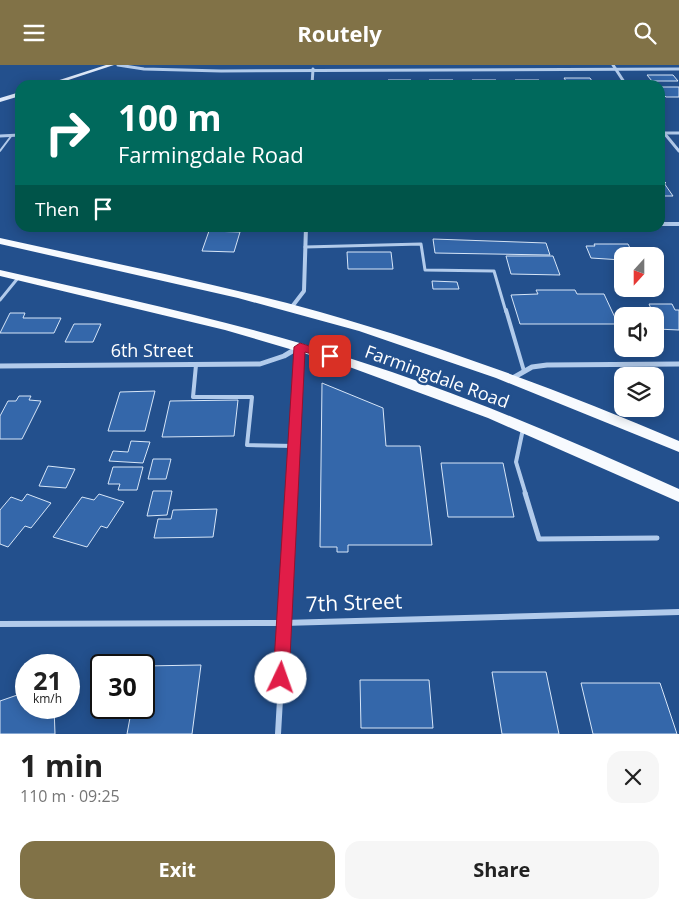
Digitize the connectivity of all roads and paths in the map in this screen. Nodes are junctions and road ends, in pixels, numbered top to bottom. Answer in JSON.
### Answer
{"nodes":[{"id":1,"x":111,"y":65,"type":"edge"},
{"id":2,"x":118,"y":65,"type":"edge"},
{"id":3,"x":612,"y":65,"type":"edge"},
{"id":4,"x":313,"y":69,"type":"junction"},
{"id":5,"x":615,"y":69,"type":"junction"},
{"id":6,"x":679,"y":69,"type":"edge"},
{"id":7,"x":63,"y":80,"type":"edge"},
{"id":8,"x":312,"y":80,"type":"edge"},
{"id":9,"x":623,"y":80,"type":"edge"},
{"id":10,"x":15,"y":96,"type":"edge"},
{"id":11,"x":0,"y":100,"type":"edge"},
{"id":12,"x":665,"y":133,"type":"edge"},
{"id":13,"x":679,"y":133,"type":"edge"},
{"id":14,"x":0,"y":135,"type":"edge"},
{"id":15,"x":12,"y":135,"type":"joint"},
{"id":16,"x":665,"y":136,"type":"edge"},
{"id":17,"x":0,"y":151,"type":"edge"},
{"id":18,"x":679,"y":151,"type":"edge"},
{"id":19,"x":665,"y":224,"type":"edge"},
{"id":20,"x":679,"y":224,"type":"edge"},
{"id":21,"x":306,"y":232,"type":"edge"},
{"id":22,"x":0,"y":241,"type":"edge"},
{"id":23,"x":306,"y":247,"type":"junction"},
{"id":24,"x":0,"y":273,"type":"edge"},
{"id":25,"x":18,"y":278,"type":"junction"},
{"id":26,"x":0,"y":300,"type":"edge"},
{"id":27,"x":291,"y":308,"type":"junction"},
{"id":28,"x":300,"y":347,"type":"junction"},
{"id":29,"x":679,"y":364,"type":"edge"},
{"id":30,"x":196,"y":365,"type":"junction"},
{"id":31,"x":0,"y":366,"type":"edge"},
{"id":32,"x":524,"y":371,"type":"junction"},
{"id":33,"x":511,"y":379,"type":"junction"},
{"id":34,"x":523,"y":427,"type":"junction"},
{"id":35,"x":294,"y":446,"type":"junction"},
{"id":36,"x":679,"y":447,"type":"edge"},
{"id":37,"x":679,"y":496,"type":"edge"},
{"id":38,"x":657,"y":538,"type":"dead end"},
{"id":39,"x":679,"y":612,"type":"edge"},
{"id":40,"x":283,"y":623,"type":"junction"},
{"id":41,"x":0,"y":625,"type":"edge"},
{"id":42,"x":278,"y":734,"type":"edge"}],
"edges":[{"from":1,"to":7,"type":"main road"},
{"from":2,"to":4,"type":"street"},
{"from":3,"to":5,"type":"street"},
{"from":4,"to":5,"type":"street"},
{"from":4,"to":8,"type":"street"},
{"from":5,"to":6,"type":"street"},
{"from":5,"to":9,"type":"street"},
{"from":10,"to":11,"type":"main road"},
{"from":12,"to":13,"type":"street"},
{"from":14,"to":15,"type":"street"},
{"from":15,"to":17,"type":"lane"},
{"from":16,"to":18,"type":"street"},
{"from":19,"to":20,"type":"street"},
{"from":21,"to":23,"type":"street"},
{"from":22,"to":27,"type":"main road","name":"Farmingdale Road"},
{"from":23,"to":27,"type":"street"},
{"from":23,"to":32,"type":"lane"},
{"from":24,"to":25,"type":"main road","name":"Farmingdale Road"},
{"from":25,"to":26,"type":"lane"},
{"from":25,"to":28,"type":"main road","name":"Farmingdale Road"},
{"from":27,"to":33,"type":"main road","name":"Farmingdale Road"},
{"from":28,"to":30,"type":"street","name":"6th Street"},
{"from":28,"to":34,"type":"main road","name":"Farmingdale Road"},
{"from":28,"to":35,"type":"street"},
{"from":29,"to":32,"type":"street"},
{"from":30,"to":31,"type":"street","name":"6th Street"},
{"from":30,"to":35,"type":"lane"},
{"from":32,"to":33,"type":"street"},
{"from":33,"to":36,"type":"main road","name":"Farmingdale Road"},
{"from":34,"to":37,"type":"main road","name":"Farmingdale Road"},
{"from":34,"to":38,"type":"lane"},
{"from":35,"to":40,"type":"street"},
{"from":39,"to":40,"type":"street","name":"7th Street"},
{"from":40,"to":41,"type":"street","name":"7th Street"},
{"from":40,"to":42,"type":"street"}]}
